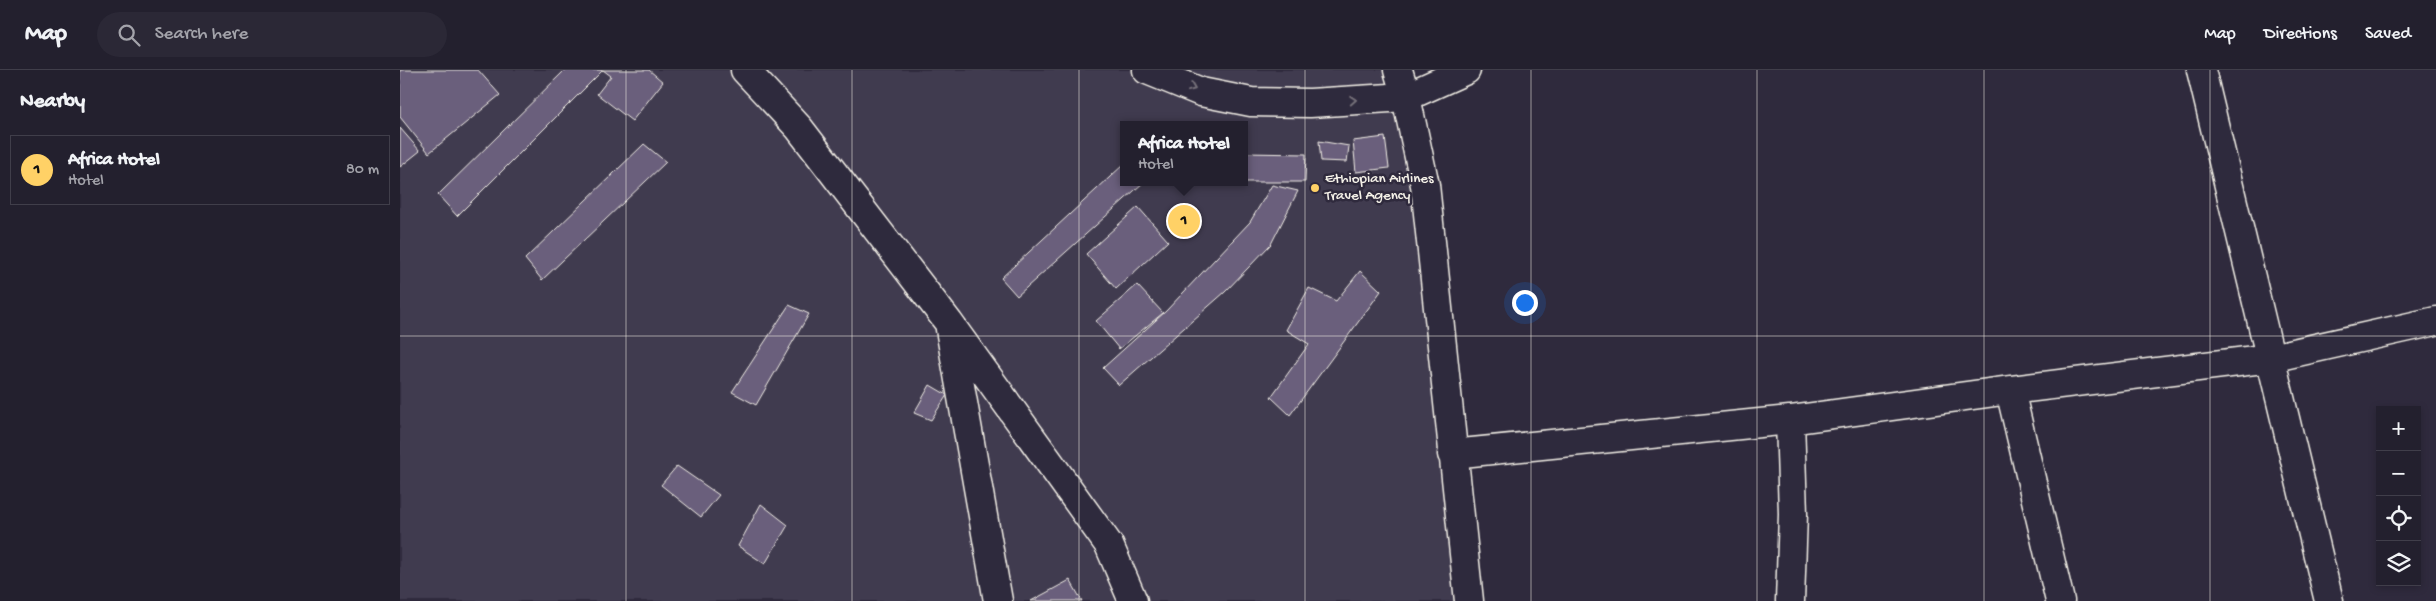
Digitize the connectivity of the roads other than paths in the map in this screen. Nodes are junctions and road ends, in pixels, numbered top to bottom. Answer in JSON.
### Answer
{"nodes":[{"id":1,"x":745,"y":70,"type":"edge"},
{"id":2,"x":1147,"y":70,"type":"edge"},
{"id":3,"x":1398,"y":70,"type":"edge"},
{"id":4,"x":1466,"y":70,"type":"edge"},
{"id":5,"x":2201,"y":70,"type":"edge"},
{"id":6,"x":1406,"y":97,"type":"junction"},
{"id":7,"x":2436,"y":321,"type":"edge"},
{"id":8,"x":949,"y":322,"type":"junction"},
{"id":9,"x":2271,"y":358,"type":"junction"},
{"id":10,"x":2010,"y":390,"type":"junction"},
{"id":11,"x":1790,"y":420,"type":"junction"},
{"id":12,"x":1452,"y":454,"type":"junction"},
{"id":13,"x":998,"y":601,"type":"edge"},
{"id":14,"x":1133,"y":601,"type":"edge"},
{"id":15,"x":1469,"y":601,"type":"edge"},
{"id":16,"x":1790,"y":601,"type":"edge"},
{"id":17,"x":2060,"y":601,"type":"edge"},
{"id":18,"x":2329,"y":601,"type":"edge"}],
"edges":[{"from":1,"to":8,"type":"main road"},
{"from":2,"to":6,"type":"main road","one_way":true},
{"from":3,"to":6,"type":"main road"},
{"from":4,"to":6,"type":"main road"},
{"from":5,"to":9,"type":"main road"},
{"from":6,"to":12,"type":"main road"},
{"from":7,"to":9,"type":"main road"},
{"from":8,"to":13,"type":"main road"},
{"from":8,"to":14,"type":"main road"},
{"from":9,"to":10,"type":"main road"},
{"from":9,"to":18,"type":"main road"},
{"from":10,"to":11,"type":"main road"},
{"from":10,"to":17,"type":"main road"},
{"from":11,"to":12,"type":"main road"},
{"from":11,"to":16,"type":"main road"},
{"from":12,"to":15,"type":"main road"}]}
